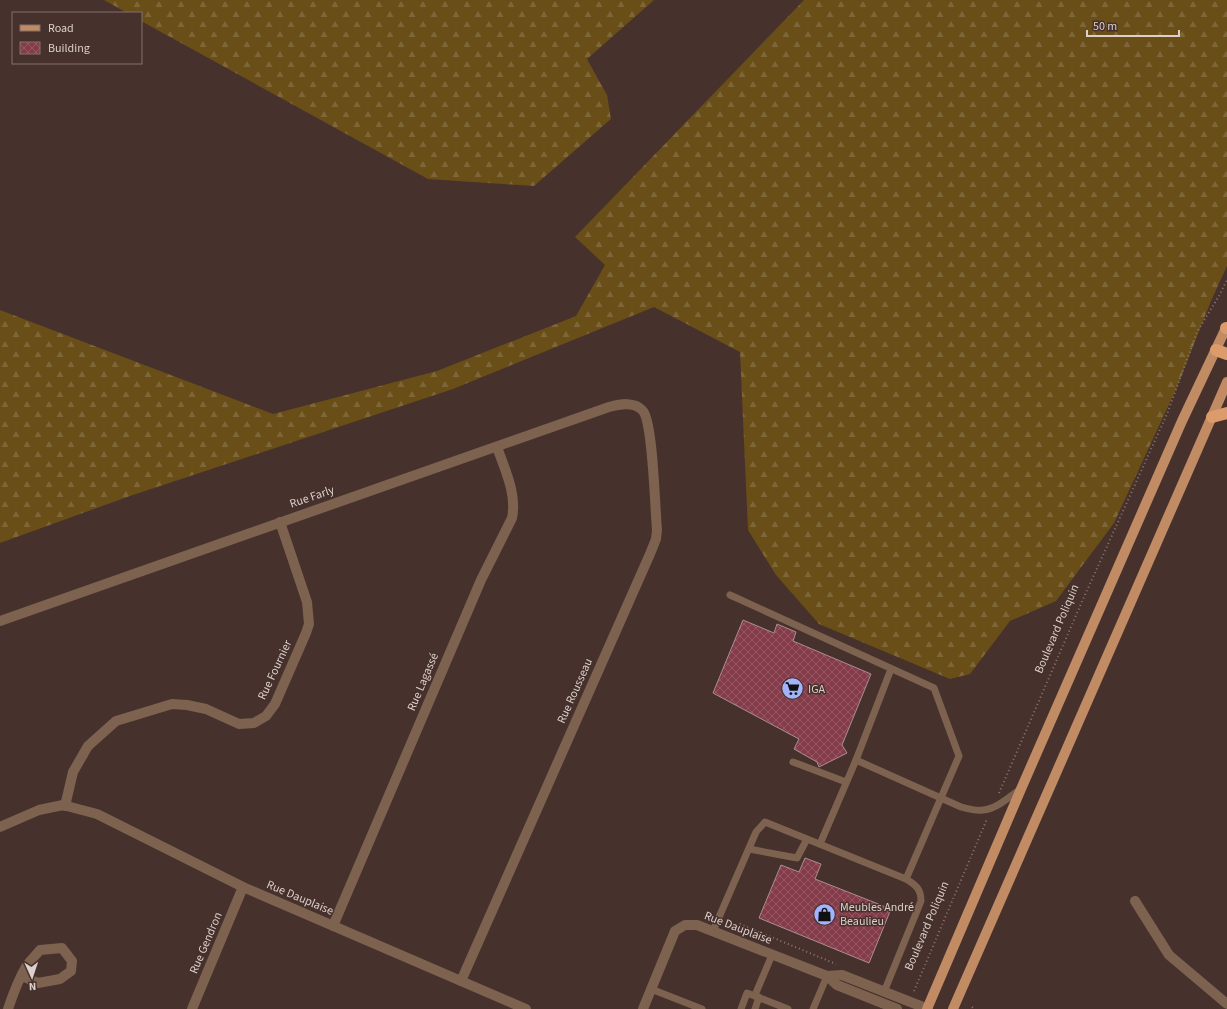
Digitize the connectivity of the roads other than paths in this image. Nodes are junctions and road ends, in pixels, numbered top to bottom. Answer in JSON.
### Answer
{"nodes":[{"id":1,"x":1226,"y":328,"type":"edge"},
{"id":2,"x":1222,"y":352,"type":"edge"},
{"id":3,"x":1227,"y":382,"type":"edge"},
{"id":4,"x":635,"y":405,"type":"joint"},
{"id":5,"x":1227,"y":413,"type":"edge"},
{"id":6,"x":1212,"y":417,"type":"junction"},
{"id":7,"x":497,"y":447,"type":"junction"},
{"id":8,"x":280,"y":522,"type":"junction"},
{"id":9,"x":730,"y":594,"type":"dead end"},
{"id":10,"x":0,"y":621,"type":"edge"},
{"id":11,"x":891,"y":669,"type":"junction"},
{"id":12,"x":856,"y":760,"type":"junction"},
{"id":13,"x":793,"y":762,"type":"dead end"},
{"id":14,"x":846,"y":782,"type":"junction"},
{"id":15,"x":1021,"y":789,"type":"junction"},
{"id":16,"x":941,"y":798,"type":"junction"},
{"id":17,"x":65,"y":806,"type":"junction"},
{"id":18,"x":0,"y":827,"type":"edge"},
{"id":19,"x":807,"y":839,"type":"junction"},
{"id":20,"x":820,"y":844,"type":"junction"},
{"id":21,"x":749,"y":849,"type":"junction"},
{"id":22,"x":906,"y":879,"type":"junction"},
{"id":23,"x":243,"y":887,"type":"junction"},
{"id":24,"x":1135,"y":901,"type":"dead end"},
{"id":25,"x":332,"y":926,"type":"junction"},
{"id":26,"x":713,"y":931,"type":"junction"},
{"id":27,"x":772,"y":955,"type":"junction"},
{"id":28,"x":22,"y":976,"type":"junction"},
{"id":29,"x":827,"y":976,"type":"junction"},
{"id":30,"x":461,"y":981,"type":"junction"},
{"id":31,"x":651,"y":989,"type":"junction"},
{"id":32,"x":884,"y":992,"type":"junction"},
{"id":33,"x":757,"y":996,"type":"junction"},
{"id":34,"x":896,"y":997,"type":"junction"},
{"id":35,"x":1227,"y":1004,"type":"edge"},
{"id":36,"x":893,"y":1008,"type":"edge"},
{"id":37,"x":8,"y":1009,"type":"edge"},
{"id":38,"x":192,"y":1009,"type":"edge"},
{"id":39,"x":526,"y":1009,"type":"edge"},
{"id":40,"x":643,"y":1009,"type":"edge"},
{"id":41,"x":702,"y":1009,"type":"edge"},
{"id":42,"x":741,"y":1009,"type":"edge"},
{"id":43,"x":754,"y":1009,"type":"edge"},
{"id":44,"x":788,"y":1009,"type":"edge"},
{"id":45,"x":814,"y":1009,"type":"edge"},
{"id":46,"x":927,"y":1009,"type":"edge"},
{"id":47,"x":953,"y":1009,"type":"edge"}],
"edges":[{"from":1,"to":2,"type":"main road"},
{"from":2,"to":15,"type":"main road"},
{"from":3,"to":6,"type":"main road"},
{"from":4,"to":7,"type":"street","name":"Rue Farly"},
{"from":4,"to":30,"type":"street","name":"Rue Rousseau"},
{"from":5,"to":6,"type":"highway"},
{"from":6,"to":47,"type":"main road"},
{"from":7,"to":8,"type":"street","name":"Rue Farly"},
{"from":7,"to":25,"type":"street","name":"Rue Lagassé"},
{"from":8,"to":10,"type":"street","name":"Rue Farly"},
{"from":8,"to":17,"type":"street","name":"Rue Fournier"},
{"from":9,"to":11,"type":"lane"},
{"from":11,"to":12,"type":"lane"},
{"from":11,"to":16,"type":"lane"},
{"from":12,"to":14,"type":"lane"},
{"from":12,"to":16,"type":"lane"},
{"from":13,"to":14,"type":"lane"},
{"from":14,"to":20,"type":"lane"},
{"from":15,"to":16,"type":"lane"},
{"from":15,"to":46,"type":"main road"},
{"from":16,"to":22,"type":"lane"},
{"from":17,"to":18,"type":"street"},
{"from":17,"to":23,"type":"street","name":"Rue Dauplaise"},
{"from":19,"to":20,"type":"lane"},
{"from":19,"to":21,"type":"lane"},
{"from":19,"to":21,"type":"lane"},
{"from":20,"to":22,"type":"lane"},
{"from":21,"to":26,"type":"lane"},
{"from":22,"to":32,"type":"lane"},
{"from":23,"to":25,"type":"street","name":"Rue Dauplaise"},
{"from":23,"to":38,"type":"street","name":"Rue Gendron"},
{"from":24,"to":35,"type":"street"},
{"from":25,"to":30,"type":"street","name":"Rue Dauplaise"},
{"from":26,"to":27,"type":"street","name":"Rue Dauplaise"},
{"from":26,"to":31,"type":"street","name":"Rue Dauplaise"},
{"from":27,"to":29,"type":"street","name":"Rue Dauplaise"},
{"from":27,"to":33,"type":"lane"},
{"from":28,"to":28,"type":"street"},
{"from":28,"to":37,"type":"street"},
{"from":29,"to":32,"type":"street","name":"Rue Dauplaise"},
{"from":29,"to":36,"type":"street","name":"Rue Dauplaise"},
{"from":29,"to":45,"type":"lane"},
{"from":30,"to":39,"type":"street","name":"Rue Dauplaise"},
{"from":31,"to":40,"type":"street","name":"Rue Dauplaise"},
{"from":31,"to":41,"type":"lane"},
{"from":32,"to":34,"type":"street","name":"Rue Dauplaise"},
{"from":33,"to":42,"type":"lane"},
{"from":33,"to":43,"type":"lane"},
{"from":33,"to":44,"type":"lane"},
{"from":34,"to":36,"type":"street"},
{"from":34,"to":46,"type":"street","name":"Rue Dauplaise"}]}
